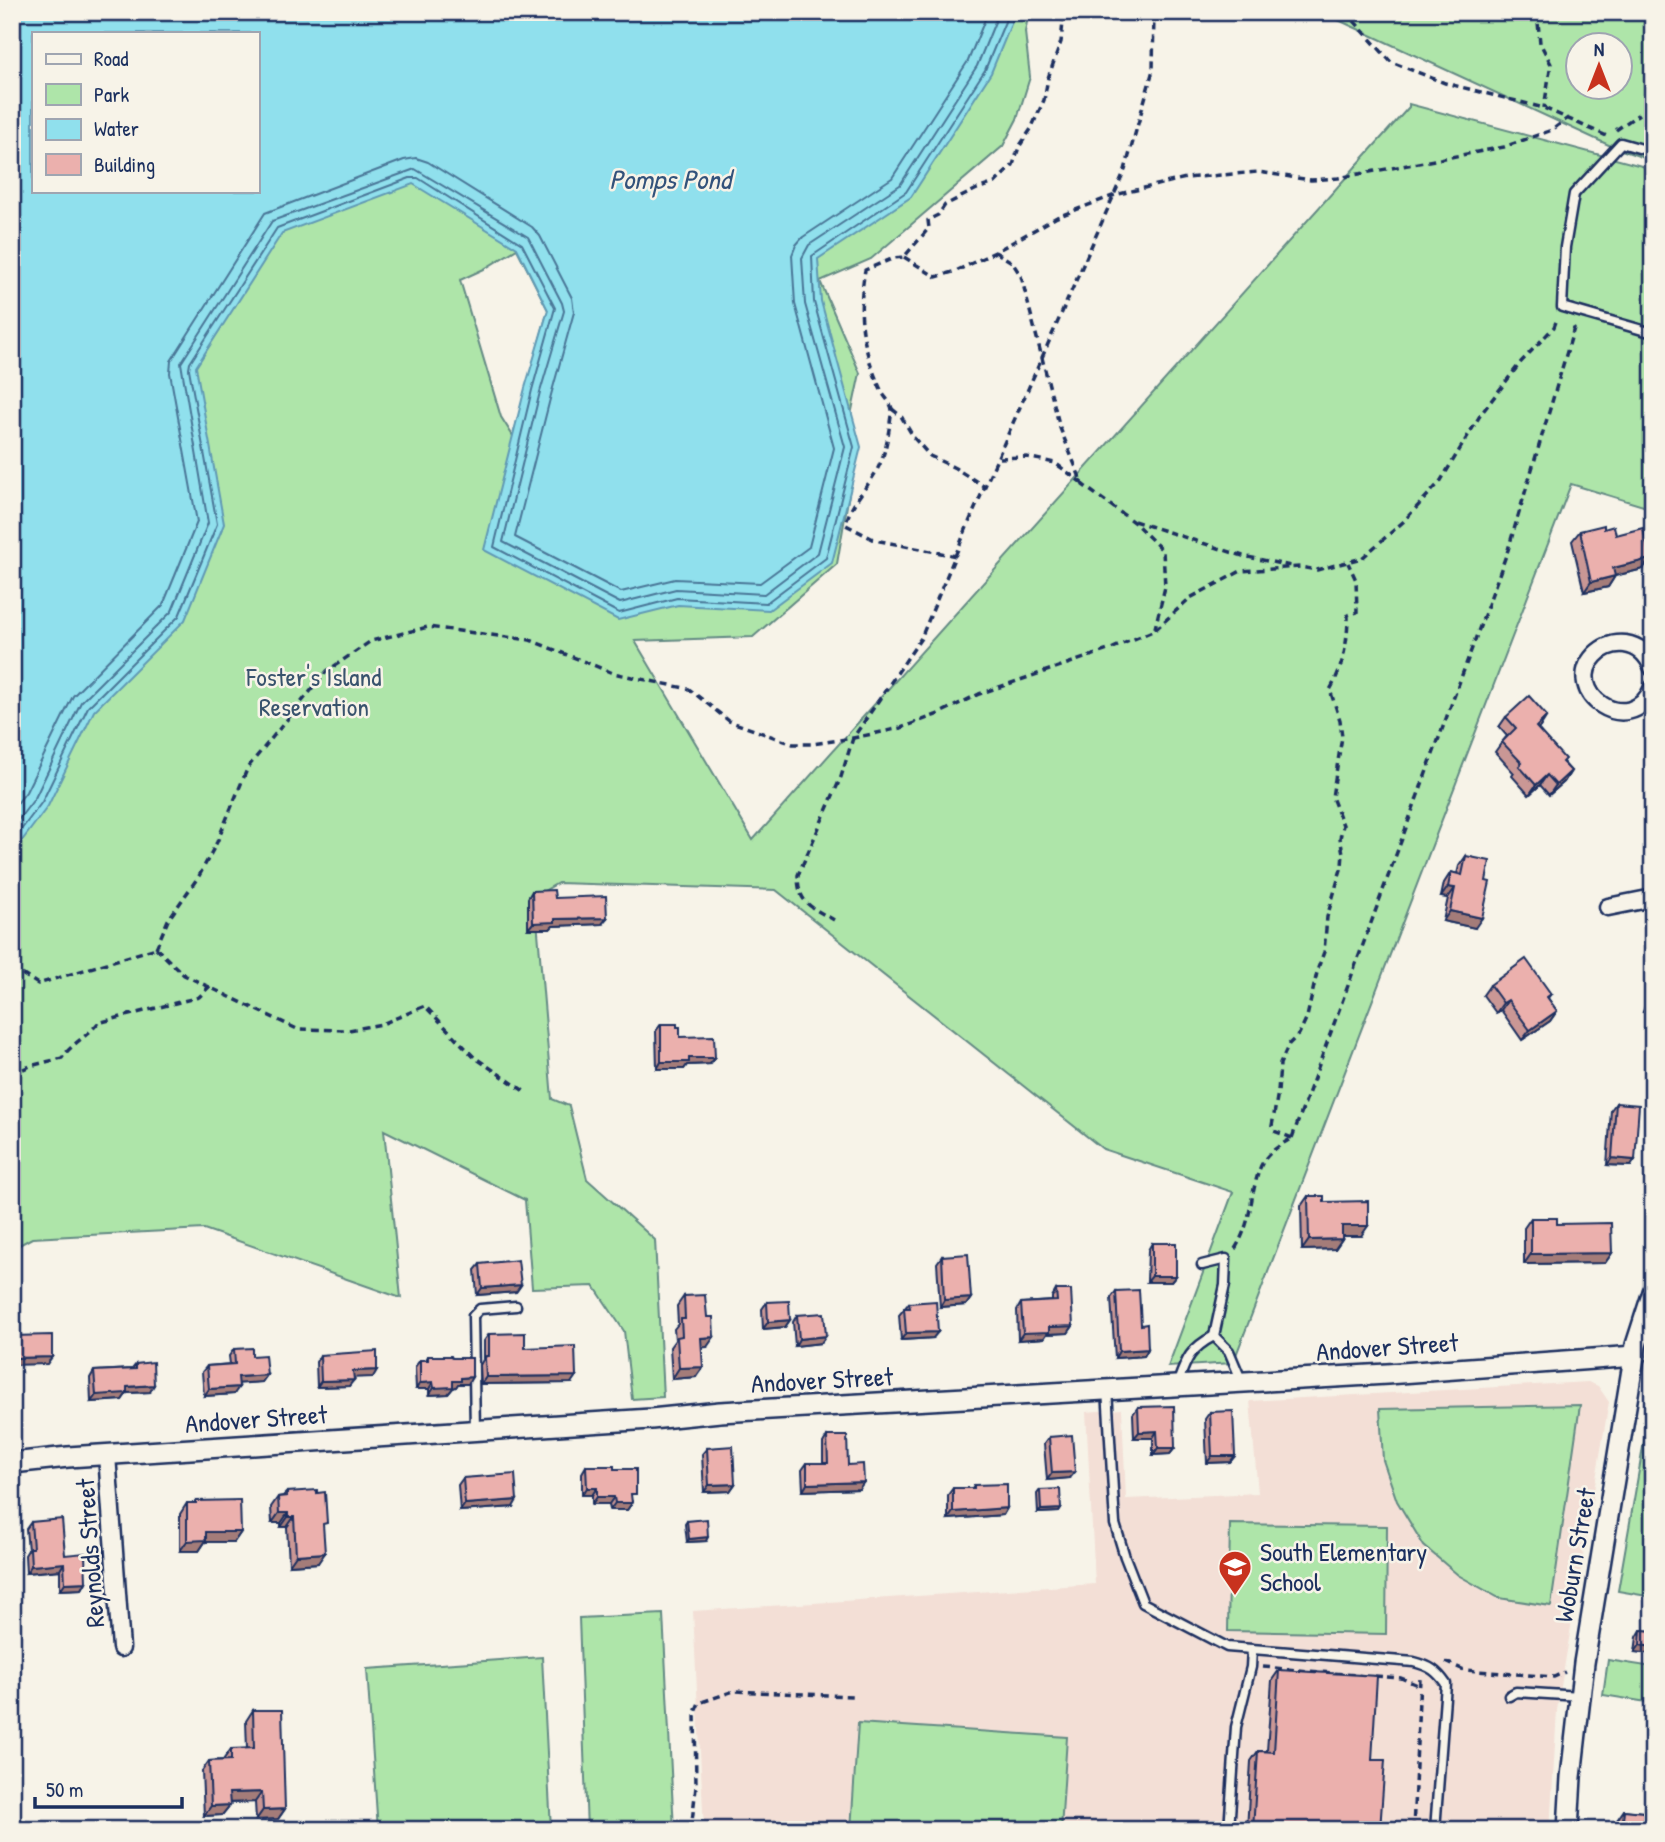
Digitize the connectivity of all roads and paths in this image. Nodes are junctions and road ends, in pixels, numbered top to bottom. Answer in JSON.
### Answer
{"nodes":[{"id":1,"x":1064,"y":12,"type":"edge"},
{"id":2,"x":1154,"y":12,"type":"edge"},
{"id":3,"x":1346,"y":12,"type":"edge"},
{"id":4,"x":1537,"y":12,"type":"edge"},
{"id":5,"x":1651,"y":103,"type":"edge"},
{"id":6,"x":1544,"y":108,"type":"junction"},
{"id":7,"x":1568,"y":118,"type":"junction"},
{"id":8,"x":1607,"y":136,"type":"junction"},
{"id":9,"x":1620,"y":143,"type":"junction"},
{"id":10,"x":1653,"y":152,"type":"edge"},
{"id":11,"x":1115,"y":195,"type":"junction"},
{"id":12,"x":995,"y":252,"type":"junction"},
{"id":13,"x":904,"y":257,"type":"junction"},
{"id":14,"x":1562,"y":307,"type":"junction"},
{"id":15,"x":1574,"y":328,"type":"dead end"},
{"id":16,"x":1653,"y":333,"type":"edge"},
{"id":17,"x":1042,"y":361,"type":"junction"},
{"id":18,"x":892,"y":409,"type":"junction"},
{"id":19,"x":999,"y":458,"type":"junction"},
{"id":20,"x":1083,"y":485,"type":"junction"},
{"id":21,"x":985,"y":487,"type":"junction"},
{"id":22,"x":1131,"y":520,"type":"junction"},
{"id":23,"x":956,"y":556,"type":"junction"},
{"id":24,"x":1348,"y":563,"type":"junction"},
{"id":25,"x":1296,"y":568,"type":"junction"},
{"id":26,"x":1155,"y":630,"type":"junction"},
{"id":27,"x":1653,"y":668,"type":"edge"},
{"id":28,"x":1653,"y":688,"type":"edge"},
{"id":29,"x":853,"y":738,"type":"junction"},
{"id":30,"x":1653,"y":898,"type":"edge"},
{"id":31,"x":1608,"y":907,"type":"dead end"},
{"id":32,"x":834,"y":920,"type":"dead end"},
{"id":33,"x":156,"y":948,"type":"junction"},
{"id":34,"x":12,"y":968,"type":"edge"},
{"id":35,"x":210,"y":986,"type":"junction"},
{"id":36,"x":12,"y":1074,"type":"edge"},
{"id":37,"x":524,"y":1091,"type":"dead end"},
{"id":38,"x":1292,"y":1138,"type":"junction"},
{"id":39,"x":1226,"y":1262,"type":"junction"},
{"id":40,"x":1202,"y":1265,"type":"dead end"},
{"id":41,"x":1653,"y":1292,"type":"edge"},
{"id":42,"x":516,"y":1306,"type":"dead end"},
{"id":43,"x":1214,"y":1336,"type":"junction"},
{"id":44,"x":1634,"y":1356,"type":"junction"},
{"id":45,"x":1242,"y":1382,"type":"junction"},
{"id":46,"x":1177,"y":1385,"type":"junction"},
{"id":47,"x":1107,"y":1389,"type":"junction"},
{"id":48,"x":474,"y":1431,"type":"junction"},
{"id":49,"x":107,"y":1455,"type":"junction"},
{"id":50,"x":12,"y":1463,"type":"edge"},
{"id":51,"x":121,"y":1648,"type":"dead end"},
{"id":52,"x":1252,"y":1649,"type":"junction"},
{"id":53,"x":1443,"y":1660,"type":"dead end"},
{"id":54,"x":1584,"y":1663,"type":"junction"},
{"id":55,"x":1421,"y":1664,"type":"junction"},
{"id":56,"x":1251,"y":1667,"type":"junction"},
{"id":57,"x":1420,"y":1686,"type":"junction"},
{"id":58,"x":852,"y":1696,"type":"dead end"},
{"id":59,"x":1509,"y":1696,"type":"dead end"},
{"id":60,"x":1580,"y":1696,"type":"junction"},
{"id":61,"x":691,"y":1830,"type":"edge"},
{"id":62,"x":1229,"y":1830,"type":"edge"},
{"id":63,"x":1413,"y":1830,"type":"edge"},
{"id":64,"x":1435,"y":1830,"type":"edge"},
{"id":65,"x":1568,"y":1830,"type":"edge"}],
"edges":[{"from":1,"to":13,"type":"path"},
{"from":2,"to":11,"type":"path"},
{"from":3,"to":6,"type":"path"},
{"from":4,"to":6,"type":"path"},
{"from":5,"to":8,"type":"path"},
{"from":6,"to":7,"type":"path"},
{"from":7,"to":8,"type":"path"},
{"from":7,"to":11,"type":"path"},
{"from":8,"to":9,"type":"path"},
{"from":9,"to":10,"type":"lane"},
{"from":9,"to":14,"type":"lane"},
{"from":11,"to":12,"type":"path"},
{"from":11,"to":17,"type":"path"},
{"from":12,"to":13,"type":"path"},
{"from":12,"to":17,"type":"path"},
{"from":13,"to":18,"type":"path"},
{"from":14,"to":16,"type":"lane"},
{"from":14,"to":24,"type":"path"},
{"from":15,"to":38,"type":"path"},
{"from":17,"to":19,"type":"path"},
{"from":17,"to":20,"type":"path"},
{"from":18,"to":21,"type":"path"},
{"from":18,"to":23,"type":"path"},
{"from":19,"to":20,"type":"path"},
{"from":19,"to":21,"type":"path"},
{"from":20,"to":22,"type":"path"},
{"from":21,"to":23,"type":"path"},
{"from":22,"to":25,"type":"path"},
{"from":22,"to":26,"type":"path"},
{"from":23,"to":29,"type":"path"},
{"from":24,"to":25,"type":"path"},
{"from":24,"to":38,"type":"path"},
{"from":25,"to":26,"type":"path"},
{"from":26,"to":29,"type":"path"},
{"from":27,"to":28,"type":"street"},
{"from":29,"to":32,"type":"path"},
{"from":29,"to":33,"type":"path"},
{"from":30,"to":31,"type":"street"},
{"from":33,"to":34,"type":"path"},
{"from":33,"to":35,"type":"path"},
{"from":35,"to":36,"type":"path"},
{"from":35,"to":37,"type":"path"},
{"from":38,"to":39,"type":"path"},
{"from":39,"to":40,"type":"lane"},
{"from":39,"to":43,"type":"lane"},
{"from":41,"to":44,"type":"street","name":"Woburn Street"},
{"from":42,"to":48,"type":"lane"},
{"from":43,"to":45,"type":"lane"},
{"from":43,"to":46,"type":"lane"},
{"from":44,"to":45,"type":"street","name":"Andover Street"},
{"from":44,"to":54,"type":"street","name":"Woburn Street"},
{"from":45,"to":46,"type":"street","name":"Andover Street"},
{"from":46,"to":47,"type":"street","name":"Andover Street"},
{"from":47,"to":48,"type":"street","name":"Andover Street"},
{"from":47,"to":52,"type":"lane"},
{"from":48,"to":49,"type":"street","name":"Andover Street"},
{"from":49,"to":50,"type":"street","name":"Andover Street"},
{"from":49,"to":51,"type":"street","name":"Reynolds Street"},
{"from":52,"to":55,"type":"lane"},
{"from":52,"to":56,"type":"lane"},
{"from":53,"to":54,"type":"path"},
{"from":54,"to":60,"type":"street","name":"Woburn Street"},
{"from":55,"to":57,"type":"path"},
{"from":55,"to":64,"type":"lane"},
{"from":56,"to":57,"type":"path"},
{"from":56,"to":62,"type":"lane"},
{"from":57,"to":63,"type":"path"},
{"from":58,"to":61,"type":"path"},
{"from":59,"to":60,"type":"lane"},
{"from":60,"to":65,"type":"street","name":"Woburn Street"}]}
